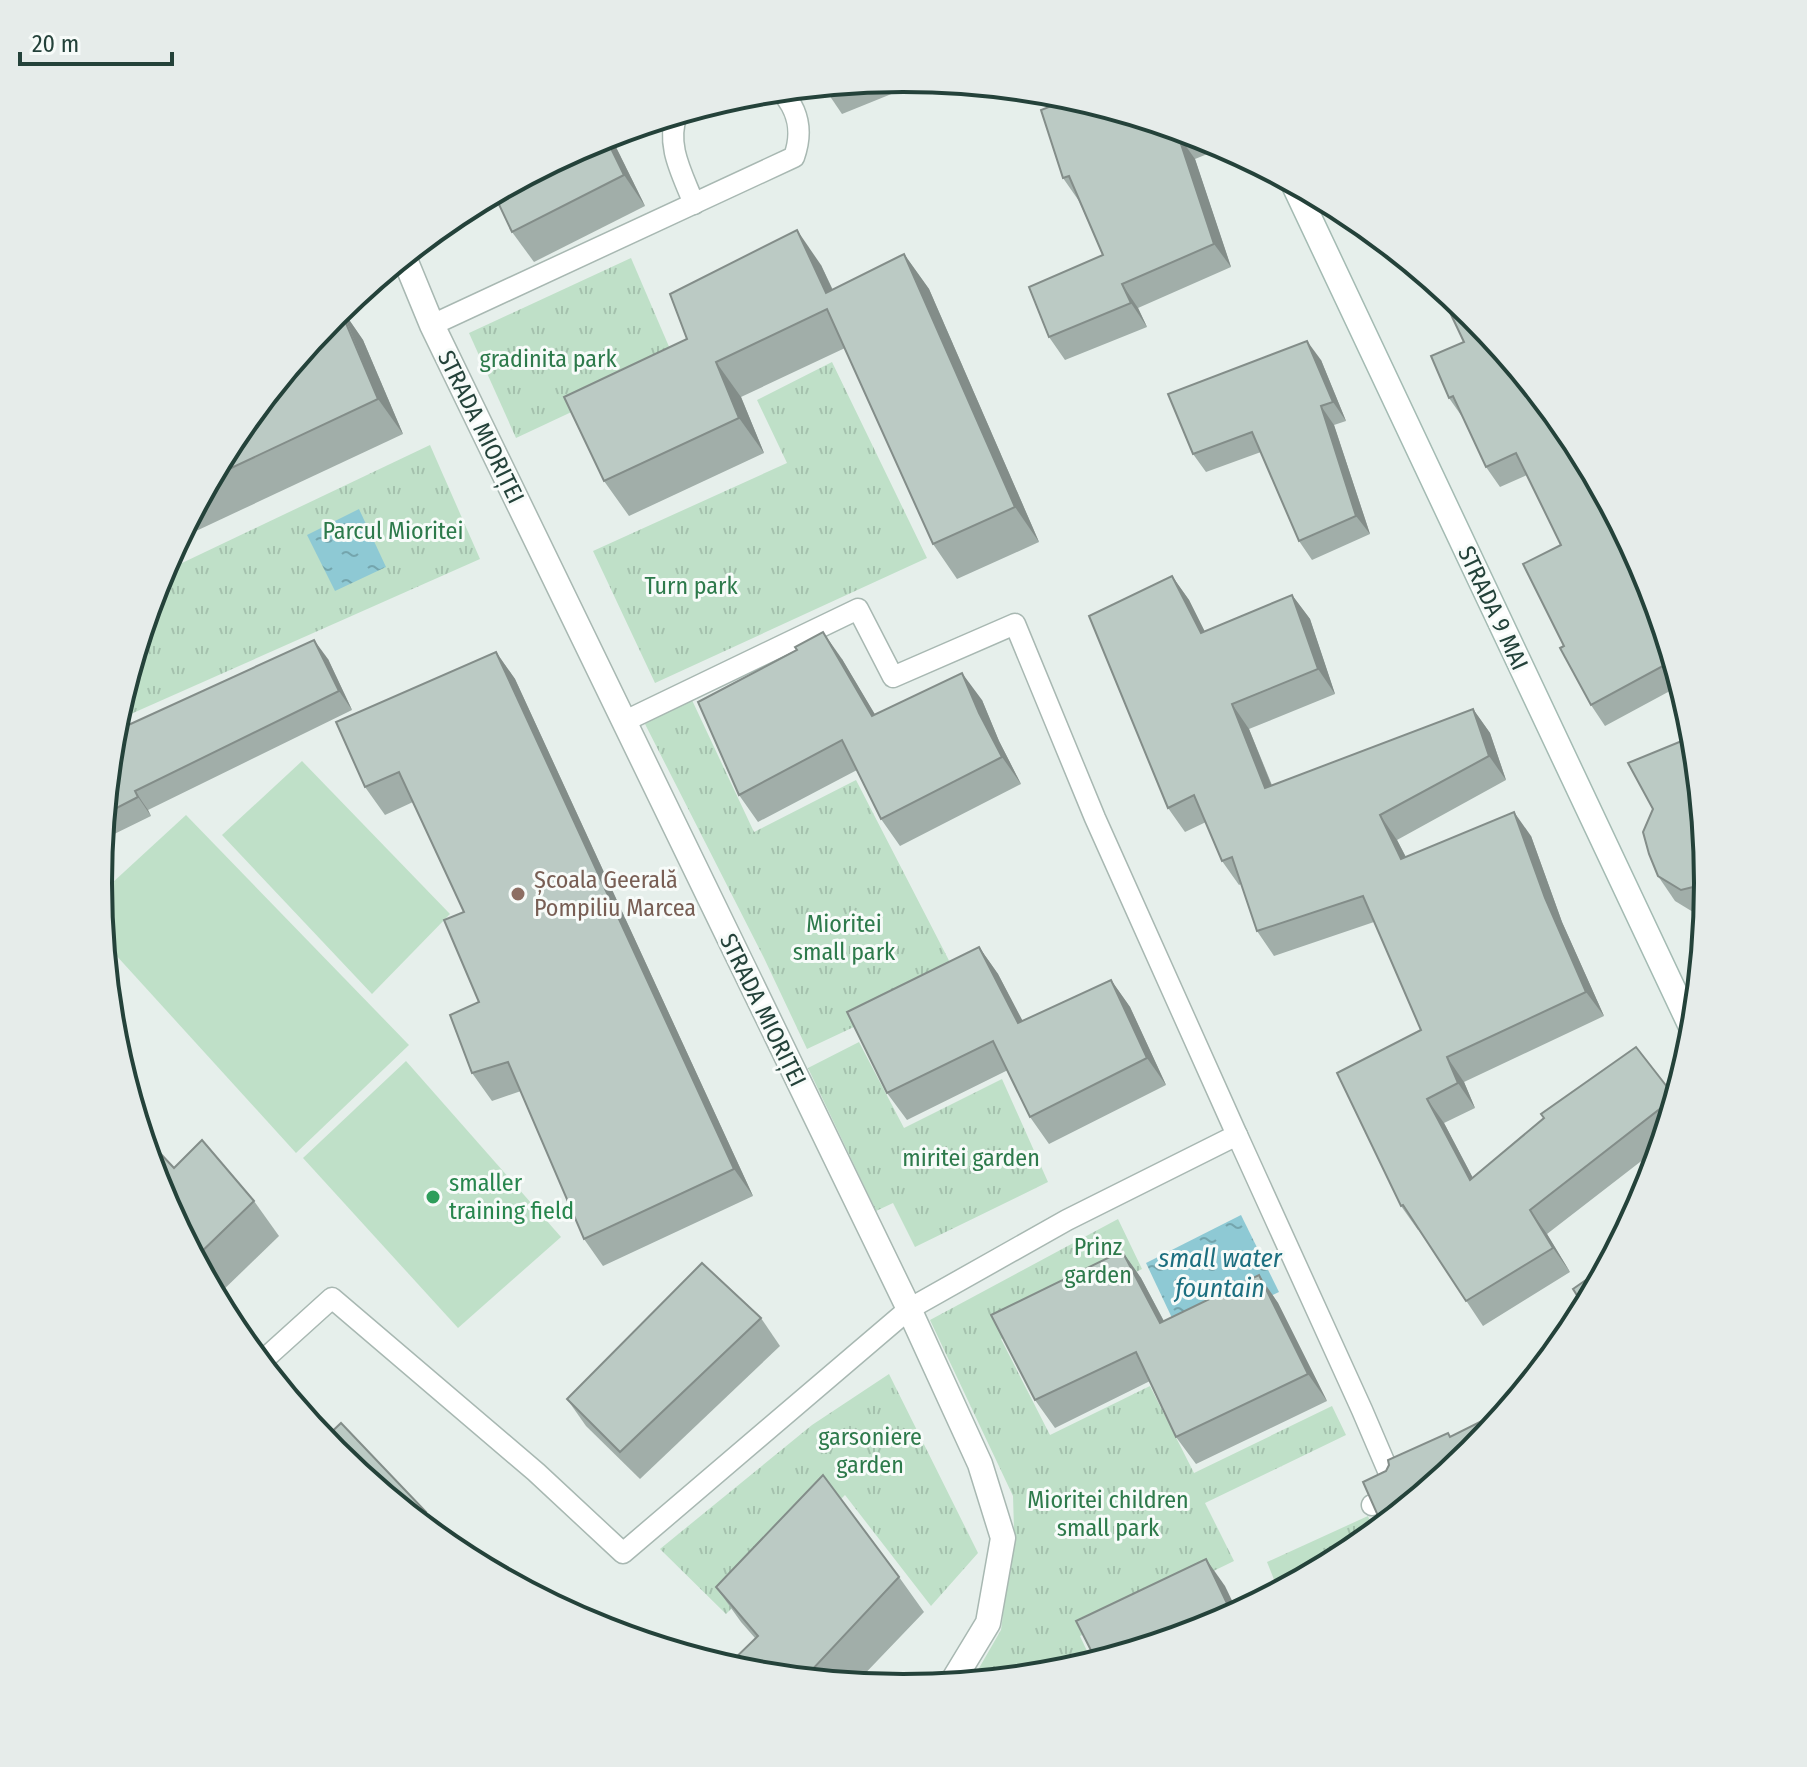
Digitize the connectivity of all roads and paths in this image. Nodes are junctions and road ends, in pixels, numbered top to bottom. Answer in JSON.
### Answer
{"nodes":[{"id":1,"x":788,"y":101,"type":"edge"},
{"id":2,"x":672,"y":127,"type":"edge"},
{"id":3,"x":1301,"y":199,"type":"edge"},
{"id":4,"x":694,"y":204,"type":"junction"},
{"id":5,"x":408,"y":267,"type":"edge"},
{"id":6,"x":432,"y":325,"type":"junction"},
{"id":7,"x":623,"y":722,"type":"junction"},
{"id":8,"x":1684,"y":1012,"type":"edge"},
{"id":9,"x":1237,"y":1135,"type":"junction"},
{"id":10,"x":909,"y":1309,"type":"junction"},
{"id":11,"x":269,"y":1355,"type":"edge"},
{"id":12,"x":1372,"y":1505,"type":"edge"},
{"id":13,"x":958,"y":1673,"type":"edge"}],
"edges":[{"from":1,"to":4,"type":"lane"},
{"from":2,"to":4,"type":"lane"},
{"from":3,"to":8,"type":"street","name":"STRADA 9 MAI"},
{"from":4,"to":6,"type":"lane"},
{"from":5,"to":6,"type":"street","name":"STRADA MIORIȚEI"},
{"from":6,"to":7,"type":"street","name":"STRADA MIORIȚEI"},
{"from":7,"to":9,"type":"lane"},
{"from":7,"to":10,"type":"street","name":"STRADA MIORIȚEI"},
{"from":9,"to":10,"type":"lane"},
{"from":9,"to":12,"type":"lane"},
{"from":10,"to":11,"type":"lane"},
{"from":10,"to":13,"type":"street","name":"STRADA MIORIȚEI"}]}
